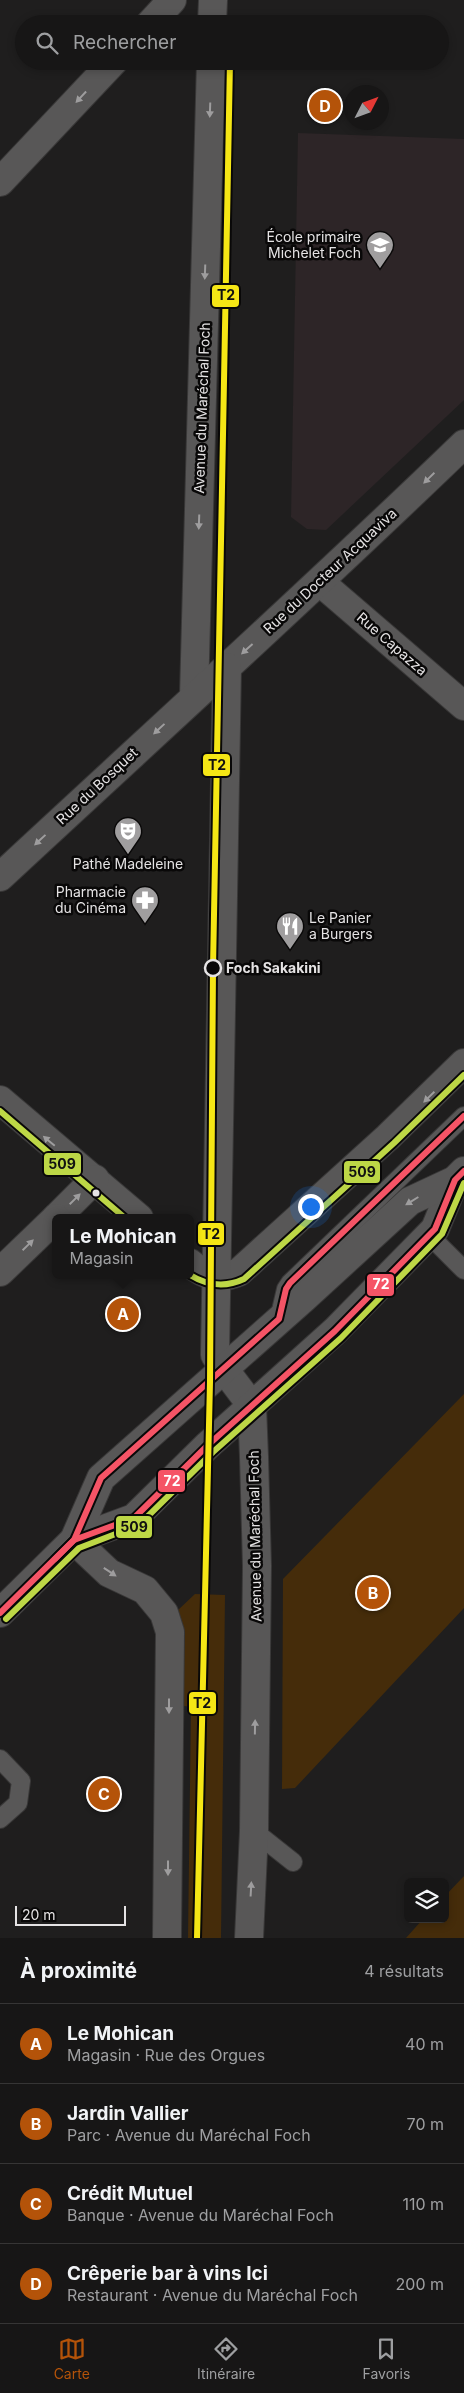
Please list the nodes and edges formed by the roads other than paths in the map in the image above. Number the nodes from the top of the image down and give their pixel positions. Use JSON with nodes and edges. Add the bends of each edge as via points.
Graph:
{"nodes":[{"id":1,"x":172,"y":0,"type":"edge"},
{"id":2,"x":213,"y":0,"type":"edge"},
{"id":3,"x":158,"y":15,"type":"edge"},
{"id":4,"x":212,"y":15,"type":"edge"},
{"id":5,"x":106,"y":70,"type":"edge"},
{"id":6,"x":211,"y":70,"type":"edge"},
{"id":7,"x":0,"y":182,"type":"edge"},
{"id":8,"x":464,"y":444,"type":"edge"},
{"id":9,"x":320,"y":582,"type":"junction"},
{"id":10,"x":226,"y":667,"type":"junction"},
{"id":11,"x":194,"y":696,"type":"junction"},
{"id":12,"x":464,"y":706,"type":"edge"},
{"id":13,"x":0,"y":877,"type":"edge"},
{"id":14,"x":464,"y":1063,"type":"edge"},
{"id":15,"x":0,"y":1100,"type":"edge"},
{"id":16,"x":464,"y":1116,"type":"edge"},
{"id":17,"x":460,"y":1176,"type":"edge"},
{"id":18,"x":95,"y":1179,"type":"junction"},
{"id":19,"x":60,"y":1214,"type":"edge"},
{"id":20,"x":134,"y":1214,"type":"edge"},
{"id":21,"x":52,"y":1222,"type":"edge"},
{"id":22,"x":429,"y":1236,"type":"junction"},
{"id":23,"x":201,"y":1269,"type":"edge"},
{"id":24,"x":464,"y":1270,"type":"edge"},
{"id":25,"x":0,"y":1272,"type":"edge"},
{"id":26,"x":280,"y":1319,"type":"junction"},
{"id":27,"x":224,"y":1369,"type":"junction"},
{"id":28,"x":252,"y":1406,"type":"junction"},
{"id":29,"x":74,"y":1540,"type":"junction"},
{"id":30,"x":0,"y":1613,"type":"edge"},
{"id":31,"x":0,"y":1759,"type":"edge"},
{"id":32,"x":0,"y":1819,"type":"edge"},
{"id":33,"x":254,"y":1831,"type":"junction"},
{"id":34,"x":293,"y":1862,"type":"dead end"},
{"id":35,"x":168,"y":1938,"type":"edge"},
{"id":36,"x":249,"y":1938,"type":"edge"}],
"edges":[{"from":1,"to":3,"type":"street"},
{"from":2,"to":4,"type":"street"},
{"from":5,"to":7,"type":"street","one_way":true},
{"from":6,"to":11,"type":"street","name":"Avenue du Maréchal Foch","one_way":true},
{"from":8,"to":9,"type":"street","name":"Rue du Docteur Acquaviva","one_way":true},
{"from":9,"to":10,"type":"street","name":"Rue du Docteur Acquaviva","one_way":true},
{"from":9,"to":12,"type":"street","name":"Rue Capazza"},
{"from":10,"to":11,"type":"street","name":"Rue du Docteur Acquaviva"},
{"from":10,"to":23,"type":"street"},
{"from":11,"to":13,"type":"street","name":"Rue du Bosquet","one_way":true},
{"from":14,"to":23,"type":"street","one_way":true,"via":[[239,1272],[225,1278]]},
{"from":18,"to":15,"type":"street","one_way":true},
{"from":16,"to":26,"type":"lane","via":[[290,1283]]},
{"from":17,"to":22,"type":"street","via":[[435,1230]]},
{"from":17,"to":26,"type":"street","one_way":true,"via":[[410,1201]]},
{"from":19,"to":18,"type":"street","one_way":true},
{"from":18,"to":20,"type":"street"},
{"from":25,"to":21,"type":"street","one_way":true},
{"from":22,"to":24,"type":"lane"},
{"from":22,"to":28,"type":"street","via":[[335,1331]]},
{"from":23,"to":27,"type":"street","via":[[214,1356]]},
{"from":26,"to":27,"type":"street"},
{"from":27,"to":28,"type":"street"},
{"from":27,"to":29,"type":"street","via":[[101,1478]]},
{"from":28,"to":29,"type":"street","via":[[134,1518]]},
{"from":33,"to":28,"type":"street","name":"Avenue du Maréchal Foch","one_way":true,"via":[[257,1566]]},
{"from":29,"to":30,"type":"street"},
{"from":29,"to":35,"type":"street","one_way":true,"via":[[109,1573],[144,1590],[164,1613],[170,1632]]},
{"from":31,"to":32,"type":"lane","via":[[21,1781],[18,1803]]},
{"from":33,"to":34,"type":"lane"},
{"from":36,"to":33,"type":"street","name":"Avenue du Maréchal Foch","one_way":true}]}
